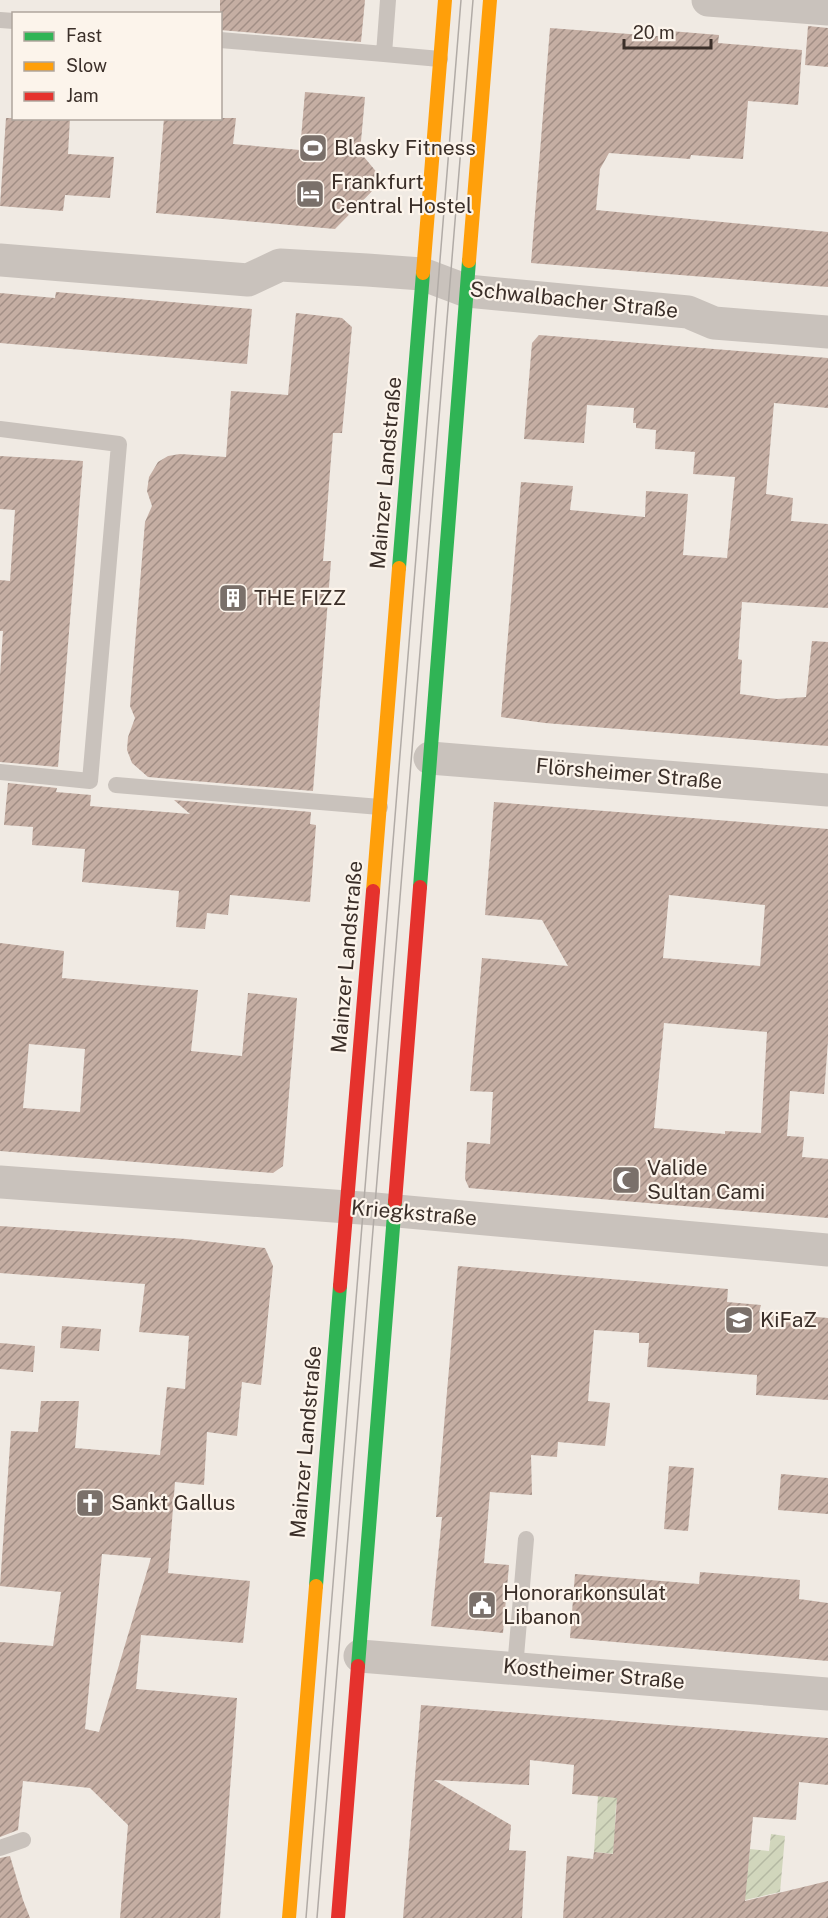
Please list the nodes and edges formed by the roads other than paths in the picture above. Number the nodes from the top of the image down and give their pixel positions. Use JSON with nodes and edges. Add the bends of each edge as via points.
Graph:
{"nodes":[{"id":1,"x":388,"y":0,"type":"edge"},
{"id":2,"x":445,"y":0,"type":"edge"},
{"id":3,"x":490,"y":0,"type":"edge"},
{"id":4,"x":708,"y":0,"type":"edge"},
{"id":5,"x":828,"y":9,"type":"edge"},
{"id":6,"x":222,"y":40,"type":"edge"},
{"id":7,"x":384,"y":54,"type":"junction"},
{"id":8,"x":440,"y":59,"type":"junction"},
{"id":9,"x":0,"y":260,"type":"edge"},
{"id":10,"x":422,"y":274,"type":"junction"},
{"id":11,"x":467,"y":291,"type":"junction"},
{"id":12,"x":828,"y":332,"type":"edge"},
{"id":13,"x":0,"y":429,"type":"edge"},
{"id":14,"x":430,"y":758,"type":"junction"},
{"id":15,"x":0,"y":772,"type":"edge"},
{"id":16,"x":116,"y":785,"type":"dead end"},
{"id":17,"x":828,"y":790,"type":"edge"},
{"id":18,"x":380,"y":807,"type":"junction"},
{"id":19,"x":0,"y":1182,"type":"edge"},
{"id":20,"x":346,"y":1207,"type":"junction"},
{"id":21,"x":393,"y":1211,"type":"junction"},
{"id":22,"x":828,"y":1251,"type":"edge"},
{"id":23,"x":526,"y":1539,"type":"dead end"},
{"id":24,"x":360,"y":1656,"type":"junction"},
{"id":25,"x":515,"y":1668,"type":"junction"},
{"id":26,"x":828,"y":1694,"type":"edge"},
{"id":27,"x":23,"y":1840,"type":"dead end"},
{"id":28,"x":0,"y":1848,"type":"edge"},
{"id":29,"x":288,"y":1918,"type":"edge"},
{"id":30,"x":338,"y":1918,"type":"edge"}],
"edges":[{"from":1,"to":7,"type":"lane"},
{"from":2,"to":8,"type":"main road","name":"Mainzer Landstraße"},
{"from":3,"to":11,"type":"main road"},
{"from":4,"to":5,"type":"street"},
{"from":6,"to":7,"type":"lane"},
{"from":7,"to":8,"type":"lane"},
{"from":8,"to":10,"type":"main road","name":"Mainzer Landstraße"},
{"from":9,"to":10,"type":"street","name":"Schwalbacher Straße","via":[[248,279],[280,265]]},
{"from":10,"to":11,"type":"street","name":"Schwalbacher Straße"},
{"from":10,"to":18,"type":"main road","name":"Mainzer Landstraße"},
{"from":11,"to":12,"type":"street","name":"Schwalbacher Straße","via":[[688,312],[714,323]]},
{"from":11,"to":14,"type":"main road"},
{"from":13,"to":15,"type":"lane","via":[[119,444],[90,781]]},
{"from":14,"to":17,"type":"street","name":"Flörsheimer Straße"},
{"from":14,"to":21,"type":"main road"},
{"from":16,"to":18,"type":"lane"},
{"from":18,"to":20,"type":"main road","name":"Mainzer Landstraße"},
{"from":19,"to":20,"type":"street","name":"Kriegkstraße"},
{"from":20,"to":21,"type":"street","name":"Kriegkstraße"},
{"from":20,"to":29,"type":"main road","name":"Mainzer Landstraße"},
{"from":21,"to":22,"type":"street","name":"Kriegkstraße"},
{"from":21,"to":24,"type":"main road"},
{"from":23,"to":25,"type":"lane"},
{"from":24,"to":25,"type":"street","name":"Kostheimer Straße"},
{"from":24,"to":30,"type":"main road"},
{"from":25,"to":26,"type":"street","name":"Kostheimer Straße"},
{"from":27,"to":28,"type":"lane"}]}
